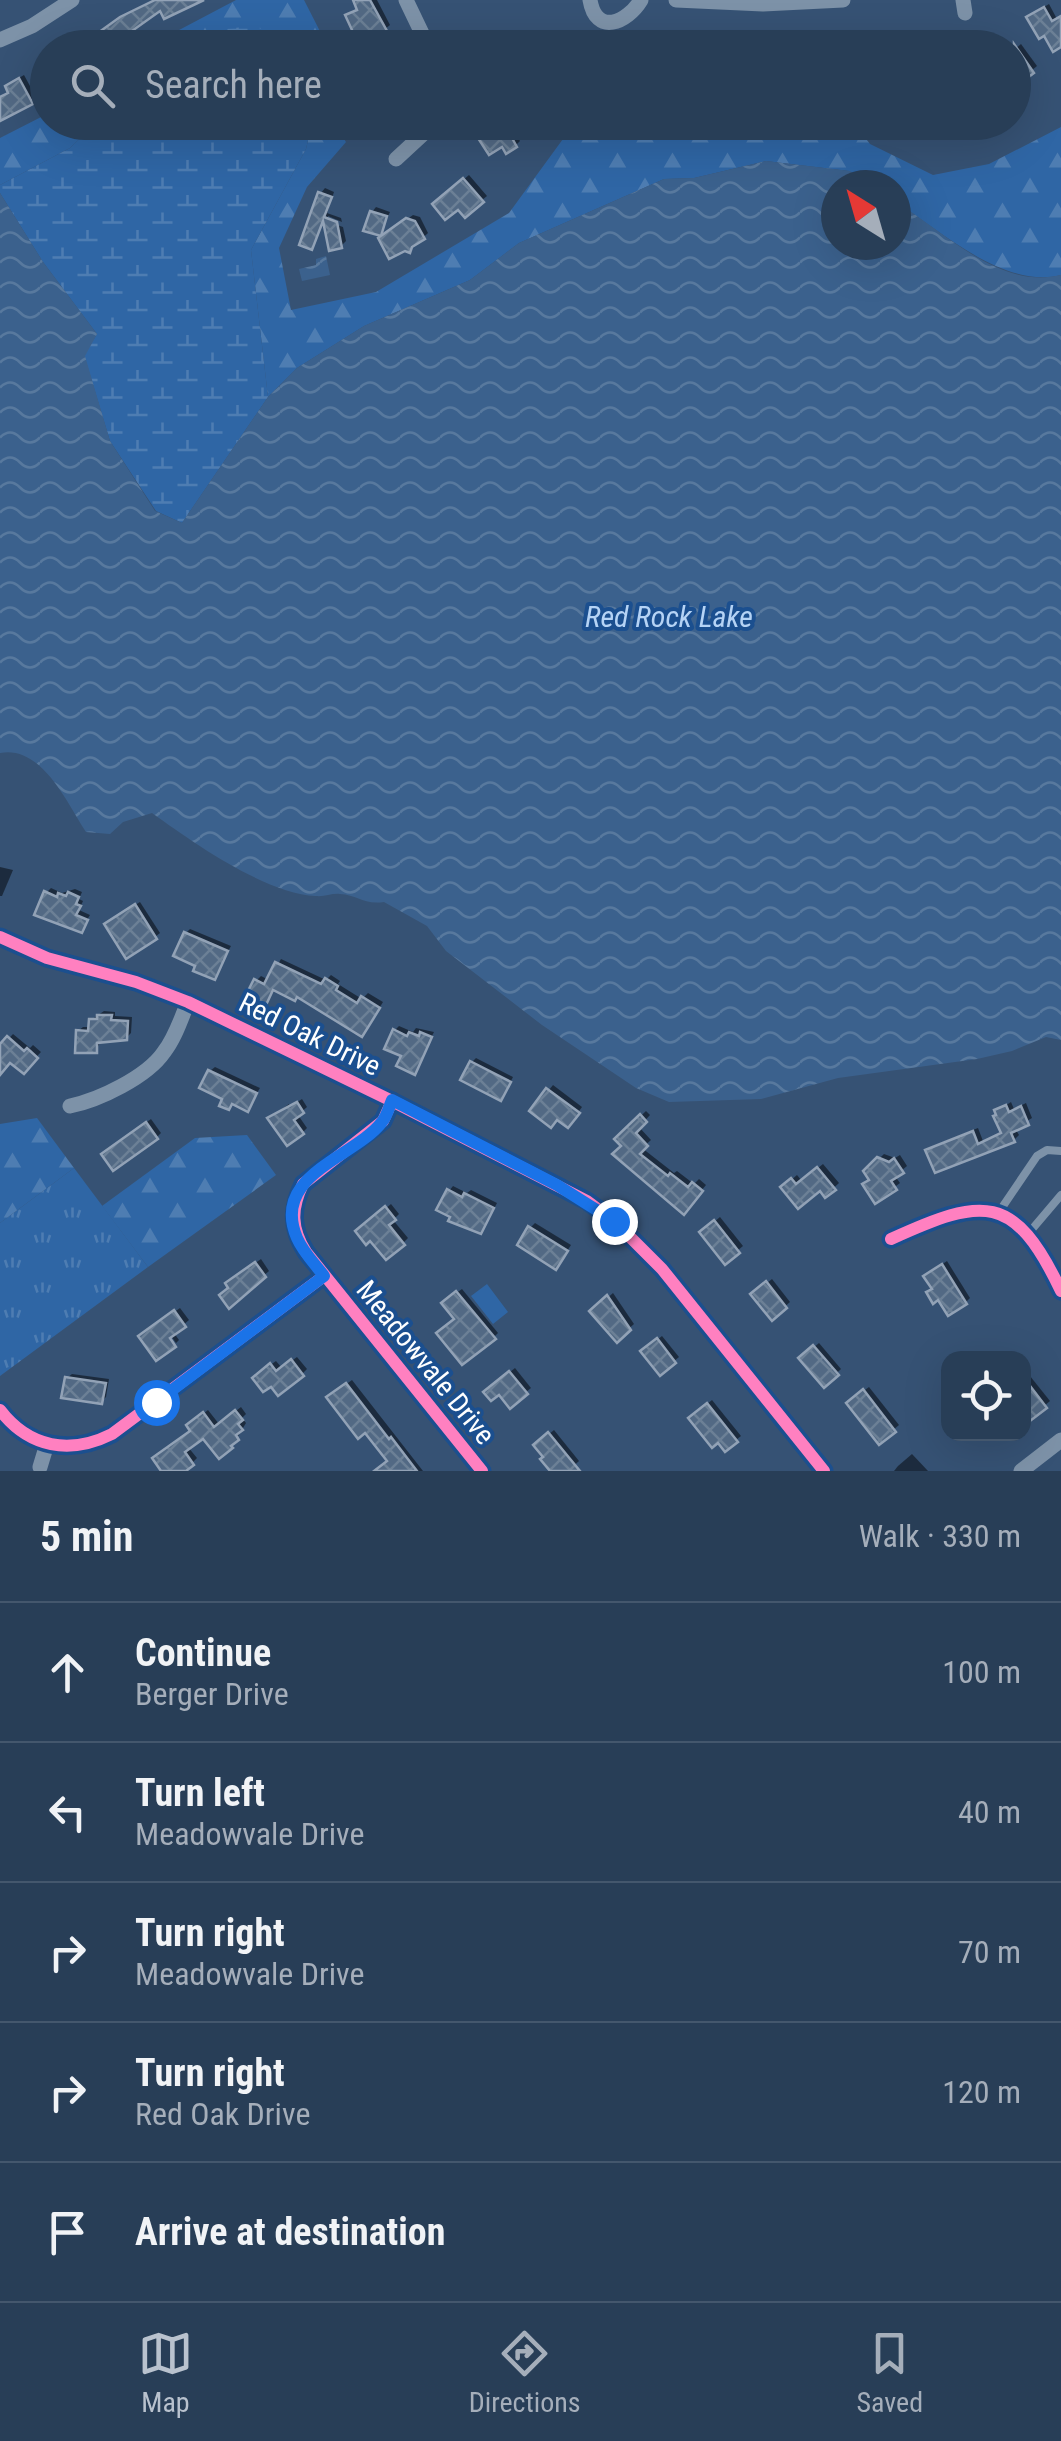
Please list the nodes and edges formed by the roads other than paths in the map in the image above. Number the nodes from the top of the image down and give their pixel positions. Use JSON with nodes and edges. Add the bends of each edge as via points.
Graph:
{"nodes":[{"id":1,"x":72,"y":0,"type":"edge"},
{"id":2,"x":406,"y":0,"type":"edge"},
{"id":3,"x":590,"y":0,"type":"edge"},
{"id":4,"x":641,"y":0,"type":"edge"},
{"id":5,"x":676,"y":0,"type":"edge"},
{"id":6,"x":843,"y":0,"type":"edge"},
{"id":7,"x":420,"y":30,"type":"edge"},
{"id":8,"x":0,"y":40,"type":"edge"},
{"id":9,"x":417,"y":140,"type":"edge"},
{"id":10,"x":396,"y":159,"type":"dead end"},
{"id":11,"x":0,"y":937,"type":"edge"},
{"id":12,"x":188,"y":1002,"type":"junction"},
{"id":13,"x":392,"y":1100,"type":"junction"},
{"id":14,"x":70,"y":1106,"type":"dead end"},
{"id":15,"x":1061,"y":1151,"type":"edge"},
{"id":16,"x":1061,"y":1195,"type":"edge"},
{"id":17,"x":999,"y":1212,"type":"junction"},
{"id":18,"x":1028,"y":1234,"type":"junction"},
{"id":19,"x":890,"y":1239,"type":"dead end"},
{"id":20,"x":324,"y":1276,"type":"junction"},
{"id":21,"x":1061,"y":1291,"type":"edge"},
{"id":22,"x":0,"y":1410,"type":"edge"},
{"id":23,"x":1061,"y":1440,"type":"edge"},
{"id":24,"x":47,"y":1444,"type":"junction"},
{"id":25,"x":40,"y":1467,"type":"dead end"},
{"id":26,"x":482,"y":1471,"type":"edge"},
{"id":27,"x":824,"y":1471,"type":"edge"},
{"id":28,"x":1021,"y":1471,"type":"edge"}],
"edges":[{"from":1,"to":8,"type":"street"},
{"from":2,"to":7,"type":"street"},
{"from":3,"to":4,"type":"street","via":[[602,20],[617,23]]},
{"from":5,"to":6,"type":"street"},
{"from":9,"to":10,"type":"street"},
{"from":11,"to":12,"type":"street","name":"Red Oak Drive"},
{"from":12,"to":13,"type":"street","name":"Red Oak Drive"},
{"from":12,"to":14,"type":"street","via":[[153,1065],[98,1100]]},
{"from":13,"to":20,"type":"street","name":"Meadowvale Drive","via":[[383,1121],[314,1172],[296,1197],[293,1226]]},
{"from":13,"to":27,"type":"street","name":"Red Oak Drive","via":[[614,1221],[662,1269]]},
{"from":15,"to":17,"type":"lane","via":[[1037,1156]]},
{"from":16,"to":18,"type":"lane"},
{"from":17,"to":18,"type":"street"},
{"from":17,"to":19,"type":"street","via":[[974,1209]]},
{"from":18,"to":21,"type":"street"},
{"from":20,"to":24,"type":"street","via":[[112,1434],[76,1447]]},
{"from":20,"to":26,"type":"street","name":"Meadowvale Drive"},
{"from":22,"to":24,"type":"street","via":[[20,1431]]},
{"from":23,"to":28,"type":"street"},
{"from":24,"to":25,"type":"street"}]}
